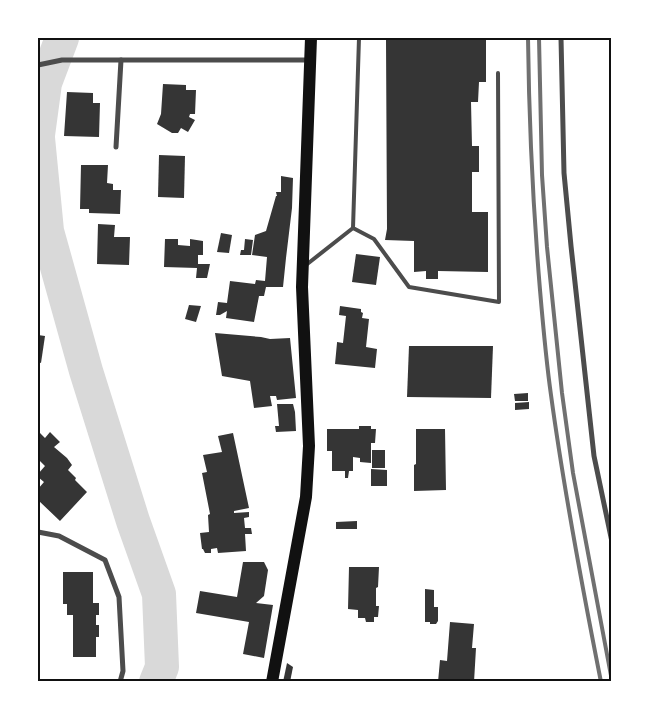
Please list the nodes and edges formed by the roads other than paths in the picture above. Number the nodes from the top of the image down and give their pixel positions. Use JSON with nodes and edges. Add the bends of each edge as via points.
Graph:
{"nodes":[{"id":1,"x":311,"y":38,"type":"edge"},
{"id":2,"x":359,"y":38,"type":"edge"},
{"id":3,"x":561,"y":38,"type":"edge"},
{"id":4,"x":121,"y":60,"type":"junction"},
{"id":5,"x":310,"y":60,"type":"junction"},
{"id":6,"x":38,"y":65,"type":"edge"},
{"id":7,"x":498,"y":73,"type":"dead end"},
{"id":8,"x":116,"y":147,"type":"dead end"},
{"id":9,"x":353,"y":228,"type":"junction"},
{"id":10,"x":303,"y":268,"type":"junction"},
{"id":11,"x":38,"y":532,"type":"edge"},
{"id":12,"x":612,"y":542,"type":"edge"},
{"id":13,"x":120,"y":682,"type":"edge"},
{"id":14,"x":272,"y":682,"type":"edge"}],
"edges":[{"from":1,"to":5,"type":"main road"},
{"from":2,"to":9,"type":"lane"},
{"from":3,"to":12,"type":"street","via":[[564,173],[571,246],[594,456]]},
{"from":4,"to":5,"type":"street"},
{"from":4,"to":6,"type":"street","via":[[62,60]]},
{"from":4,"to":8,"type":"street"},
{"from":5,"to":10,"type":"main road"},
{"from":7,"to":9,"type":"lane","via":[[499,302],[409,287],[374,239]]},
{"from":9,"to":10,"type":"lane"},
{"from":10,"to":14,"type":"main road","via":[[309,446],[306,497]]},
{"from":11,"to":13,"type":"street","via":[[59,536],[105,560],[119,597],[123,671]]}]}
